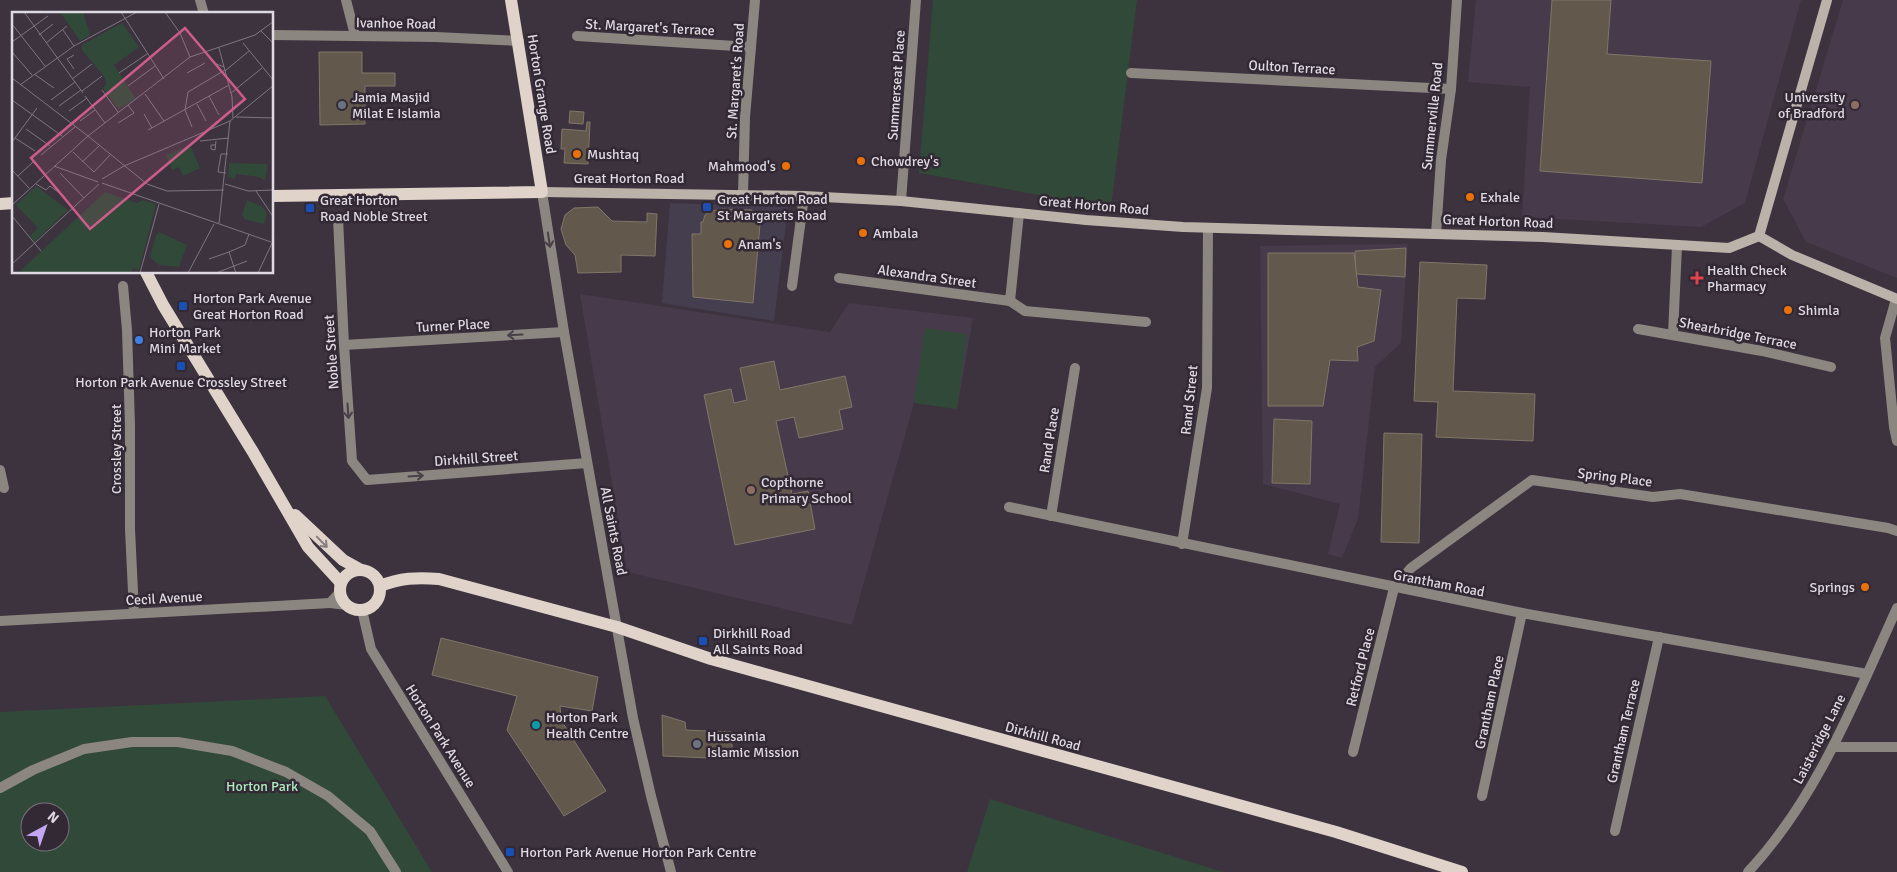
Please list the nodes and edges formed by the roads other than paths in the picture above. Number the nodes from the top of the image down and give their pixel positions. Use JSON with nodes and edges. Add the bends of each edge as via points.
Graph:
{"nodes":[{"id":1,"x":346,"y":0,"type":"edge"},
{"id":2,"x":512,"y":0,"type":"edge"},
{"id":3,"x":756,"y":0,"type":"edge"},
{"id":4,"x":916,"y":0,"type":"edge"},
{"id":5,"x":1457,"y":0,"type":"edge"},
{"id":6,"x":1827,"y":0,"type":"edge"},
{"id":7,"x":274,"y":35,"type":"edge"},
{"id":8,"x":355,"y":35,"type":"junction"},
{"id":9,"x":576,"y":36,"type":"dead end"},
{"id":10,"x":519,"y":41,"type":"junction"},
{"id":11,"x":751,"y":47,"type":"junction"},
{"id":12,"x":1131,"y":73,"type":"dead end"},
{"id":13,"x":1451,"y":89,"type":"junction"},
{"id":14,"x":542,"y":192,"type":"junction"},
{"id":15,"x":743,"y":194,"type":"junction"},
{"id":16,"x":274,"y":196,"type":"edge"},
{"id":17,"x":804,"y":196,"type":"junction"},
{"id":18,"x":901,"y":201,"type":"junction"},
{"id":19,"x":1019,"y":213,"type":"junction"},
{"id":20,"x":338,"y":218,"type":"dead end"},
{"id":21,"x":1208,"y":228,"type":"junction"},
{"id":22,"x":1436,"y":234,"type":"junction"},
{"id":23,"x":1759,"y":236,"type":"junction"},
{"id":24,"x":1677,"y":246,"type":"junction"},
{"id":25,"x":147,"y":274,"type":"edge"},
{"id":26,"x":839,"y":278,"type":"dead end"},
{"id":27,"x":123,"y":286,"type":"dead end"},
{"id":28,"x":792,"y":286,"type":"dead end"},
{"id":29,"x":1896,"y":299,"type":"edge"},
{"id":30,"x":1010,"y":301,"type":"junction"},
{"id":31,"x":1146,"y":322,"type":"dead end"},
{"id":32,"x":1638,"y":329,"type":"dead end"},
{"id":33,"x":564,"y":332,"type":"junction"},
{"id":34,"x":1673,"y":334,"type":"junction"},
{"id":35,"x":344,"y":345,"type":"junction"},
{"id":36,"x":1831,"y":367,"type":"dead end"},
{"id":37,"x":1075,"y":368,"type":"dead end"},
{"id":38,"x":1897,"y":441,"type":"edge"},
{"id":39,"x":587,"y":463,"type":"junction"},
{"id":40,"x":0,"y":470,"type":"edge"},
{"id":41,"x":367,"y":480,"type":"joint"},
{"id":42,"x":4,"y":488,"type":"dead end"},
{"id":43,"x":1009,"y":507,"type":"dead end"},
{"id":44,"x":288,"y":508,"type":"junction"},
{"id":45,"x":1051,"y":516,"type":"junction"},
{"id":46,"x":1897,"y":531,"type":"edge"},
{"id":47,"x":1182,"y":544,"type":"junction"},
{"id":48,"x":362,"y":570,"type":"junction"},
{"id":49,"x":380,"y":586,"type":"junction"},
{"id":50,"x":340,"y":588,"type":"junction"},
{"id":51,"x":1394,"y":588,"type":"junction"},
{"id":52,"x":330,"y":603,"type":"junction"},
{"id":53,"x":347,"y":605,"type":"junction"},
{"id":54,"x":1897,"y":608,"type":"edge"},
{"id":55,"x":362,"y":610,"type":"junction"},
{"id":56,"x":134,"y":613,"type":"junction"},
{"id":57,"x":1522,"y":613,"type":"junction"},
{"id":58,"x":0,"y":621,"type":"edge"},
{"id":59,"x":617,"y":627,"type":"junction"},
{"id":60,"x":1659,"y":637,"type":"junction"},
{"id":61,"x":1867,"y":674,"type":"junction"},
{"id":62,"x":1833,"y":747,"type":"junction"},
{"id":63,"x":1897,"y":747,"type":"edge"},
{"id":64,"x":1353,"y":752,"type":"dead end"},
{"id":65,"x":0,"y":788,"type":"edge"},
{"id":66,"x":1482,"y":796,"type":"dead end"},
{"id":67,"x":1615,"y":831,"type":"dead end"},
{"id":68,"x":396,"y":872,"type":"edge"},
{"id":69,"x":508,"y":872,"type":"edge"},
{"id":70,"x":671,"y":872,"type":"edge"},
{"id":71,"x":1462,"y":872,"type":"edge"},
{"id":72,"x":1748,"y":872,"type":"edge"}],
"edges":[{"from":1,"to":8,"type":"street"},
{"from":2,"to":10,"type":"main road","name":"Horton Grange Road"},
{"from":3,"to":11,"type":"street","name":"St. Margaret's Road"},
{"from":4,"to":18,"type":"street","name":"Summerseat Place"},
{"from":5,"to":13,"type":"street","name":"Summerville Road"},
{"from":6,"to":23,"type":"street"},
{"from":7,"to":8,"type":"street","name":"Ivanhoe Road"},
{"from":8,"to":10,"type":"street","name":"Ivanhoe Road"},
{"from":9,"to":11,"type":"street","name":"St. Margaret's Terrace"},
{"from":10,"to":14,"type":"main road","name":"Horton Grange Road"},
{"from":11,"to":15,"type":"street","name":"St. Margaret's Road","via":[[744,117]]},
{"from":12,"to":13,"type":"street","name":"Oulton Terrace"},
{"from":13,"to":22,"type":"street","name":"Summerville Road","via":[[1440,160]]},
{"from":14,"to":15,"type":"street","name":"Great Horton Road"},
{"from":14,"to":16,"type":"main road","name":"Great Horton Road"},
{"from":14,"to":33,"type":"street","name":"All Saints Road","one_way":true},
{"from":15,"to":17,"type":"street","name":"Great Horton Road"},
{"from":17,"to":18,"type":"street","name":"Great Horton Road"},
{"from":17,"to":28,"type":"street"},
{"from":18,"to":19,"type":"street","name":"Great Horton Road"},
{"from":19,"to":21,"type":"street","name":"Great Horton Road"},
{"from":19,"to":30,"type":"street"},
{"from":20,"to":35,"type":"street","name":"Noble Street"},
{"from":21,"to":22,"type":"street","name":"Great Horton Road"},
{"from":21,"to":47,"type":"street","name":"Rand Street","via":[[1208,388]]},
{"from":22,"to":24,"type":"street","name":"Great Horton Road"},
{"from":23,"to":24,"type":"street","name":"Great Horton Road","via":[[1729,248]]},
{"from":23,"to":29,"type":"street","via":[[1792,255]]},
{"from":24,"to":34,"type":"street"},
{"from":25,"to":44,"type":"main road"},
{"from":26,"to":30,"type":"street","name":"Alexandra Street"},
{"from":27,"to":56,"type":"street","name":"Crossley Street","via":[[127,330]]},
{"from":29,"to":38,"type":"street","via":[[1885,338]]},
{"from":30,"to":31,"type":"street","name":"Alexandra Street","via":[[1025,311]]},
{"from":32,"to":34,"type":"street","name":"Shearbridge Terrace"},
{"from":33,"to":35,"type":"street","name":"Turner Place","one_way":true},
{"from":33,"to":39,"type":"street","name":"All Saints Road"},
{"from":34,"to":36,"type":"street","name":"Shearbridge Terrace"},
{"from":35,"to":41,"type":"street","name":"Noble Street","one_way":true,"via":[[352,461]]},
{"from":37,"to":45,"type":"street","name":"Rand Place"},
{"from":41,"to":39,"type":"street","name":"Dirkhill Street","one_way":true},
{"from":39,"to":59,"type":"street","name":"All Saints Road"},
{"from":40,"to":42,"type":"street"},
{"from":43,"to":45,"type":"street","name":"Grantham Road"},
{"from":44,"to":48,"type":"main road","one_way":true,"via":[[332,552]]},
{"from":44,"to":50,"type":"main road","via":[[308,547]]},
{"from":45,"to":47,"type":"street","name":"Grantham Road"},
{"from":46,"to":51,"type":"street","name":"Spring Place","via":[[1680,494],[1653,497],[1532,480],[1411,568]]},
{"from":47,"to":51,"type":"street","name":"Grantham Road"},
{"from":48,"to":49,"type":"main road","via":[[374,575]]},
{"from":48,"to":50,"type":"main road","via":[[349,573]]},
{"from":49,"to":55,"type":"main road","via":[[378,600]]},
{"from":49,"to":59,"type":"main road","name":"Dirkhill Road","via":[[398,579],[439,579]]},
{"from":50,"to":52,"type":"street"},
{"from":50,"to":53,"type":"main road"},
{"from":51,"to":57,"type":"street","name":"Grantham Road"},
{"from":51,"to":64,"type":"street","name":"Retford Place"},
{"from":52,"to":53,"type":"street","name":"Cecil Avenue"},
{"from":52,"to":56,"type":"street","name":"Cecil Avenue"},
{"from":53,"to":55,"type":"main road"},
{"from":54,"to":61,"type":"street","name":"Laisteridge Lane"},
{"from":55,"to":69,"type":"street","name":"Horton Park Avenue","via":[[371,649]]},
{"from":56,"to":58,"type":"street","name":"Cecil Avenue"},
{"from":57,"to":60,"type":"street","name":"Grantham Road"},
{"from":57,"to":66,"type":"street","name":"Grantham Place"},
{"from":59,"to":70,"type":"street","name":"All Saints Road","via":[[633,718]]},
{"from":59,"to":71,"type":"main road","name":"Dirkhill Road","via":[[711,659],[1336,832]]},
{"from":60,"to":61,"type":"street","name":"Grantham Road"},
{"from":60,"to":67,"type":"street","name":"Grantham Terrace"},
{"from":61,"to":62,"type":"street","name":"Laisteridge Lane"},
{"from":62,"to":63,"type":"street"},
{"from":62,"to":72,"type":"street","name":"Laisteridge Lane","via":[[1794,815]]},
{"from":65,"to":68,"type":"street","via":[[84,749],[132,742],[178,742],[232,751],[286,772],[328,796],[370,831]]}]}
